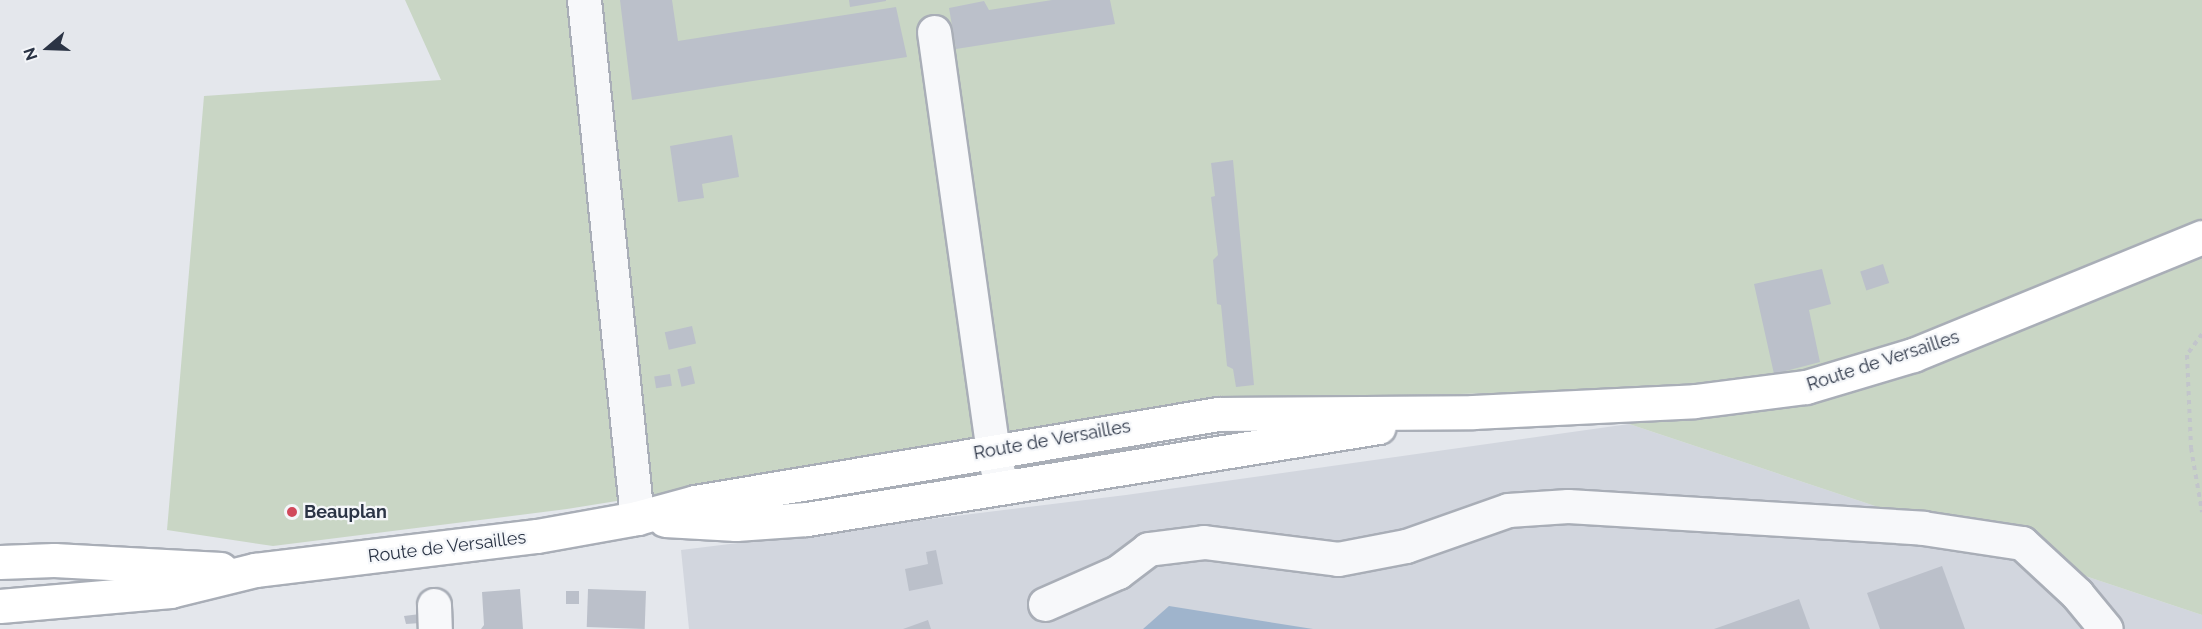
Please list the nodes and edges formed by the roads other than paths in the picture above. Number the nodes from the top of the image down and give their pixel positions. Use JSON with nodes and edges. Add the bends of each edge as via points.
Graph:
{"nodes":[{"id":1,"x":584,"y":0,"type":"edge"},
{"id":2,"x":934,"y":32,"type":"dead end"},
{"id":3,"x":2202,"y":237,"type":"edge"},
{"id":4,"x":1473,"y":412,"type":"junction"},
{"id":5,"x":993,"y":451,"type":"junction"},
{"id":6,"x":1001,"y":487,"type":"junction"},
{"id":7,"x":637,"y":518,"type":"junction"},
{"id":8,"x":0,"y":562,"type":"edge"},
{"id":9,"x":255,"y":570,"type":"junction"},
{"id":10,"x":1045,"y":604,"type":"dead end"},
{"id":11,"x":0,"y":606,"type":"edge"},
{"id":12,"x":2106,"y":629,"type":"edge"}],
"edges":[{"from":1,"to":7,"type":"street"},
{"from":2,"to":5,"type":"street"},
{"from":3,"to":4,"type":"main road","name":"Route de Versailles","via":[[1913,355],[1806,387],[1695,401]]},
{"from":4,"to":5,"type":"main road","name":"Route de Versailles","via":[[1218,414]]},
{"from":4,"to":6,"type":"main road","name":"Route de Versailles"},
{"from":5,"to":6,"type":"street"},
{"from":5,"to":7,"type":"main road","name":"Route de Versailles","via":[[696,502]]},
{"from":6,"to":7,"type":"main road","name":"Route de Versailles","via":[[807,519],[736,524]]},
{"from":7,"to":9,"type":"main road","name":"Route de Versailles","via":[[537,536]]},
{"from":8,"to":9,"type":"main road","name":"Route de Versailles","via":[[54,560]]},
{"from":9,"to":11,"type":"main road","name":"Route de Versailles","via":[[170,591]]},
{"from":10,"to":12,"type":"street","via":[[1118,572],[1148,549],[1204,542],[1338,559],[1406,546],[1508,510],[1568,506],[1923,528],[2022,543],[2077,594]]}]}
